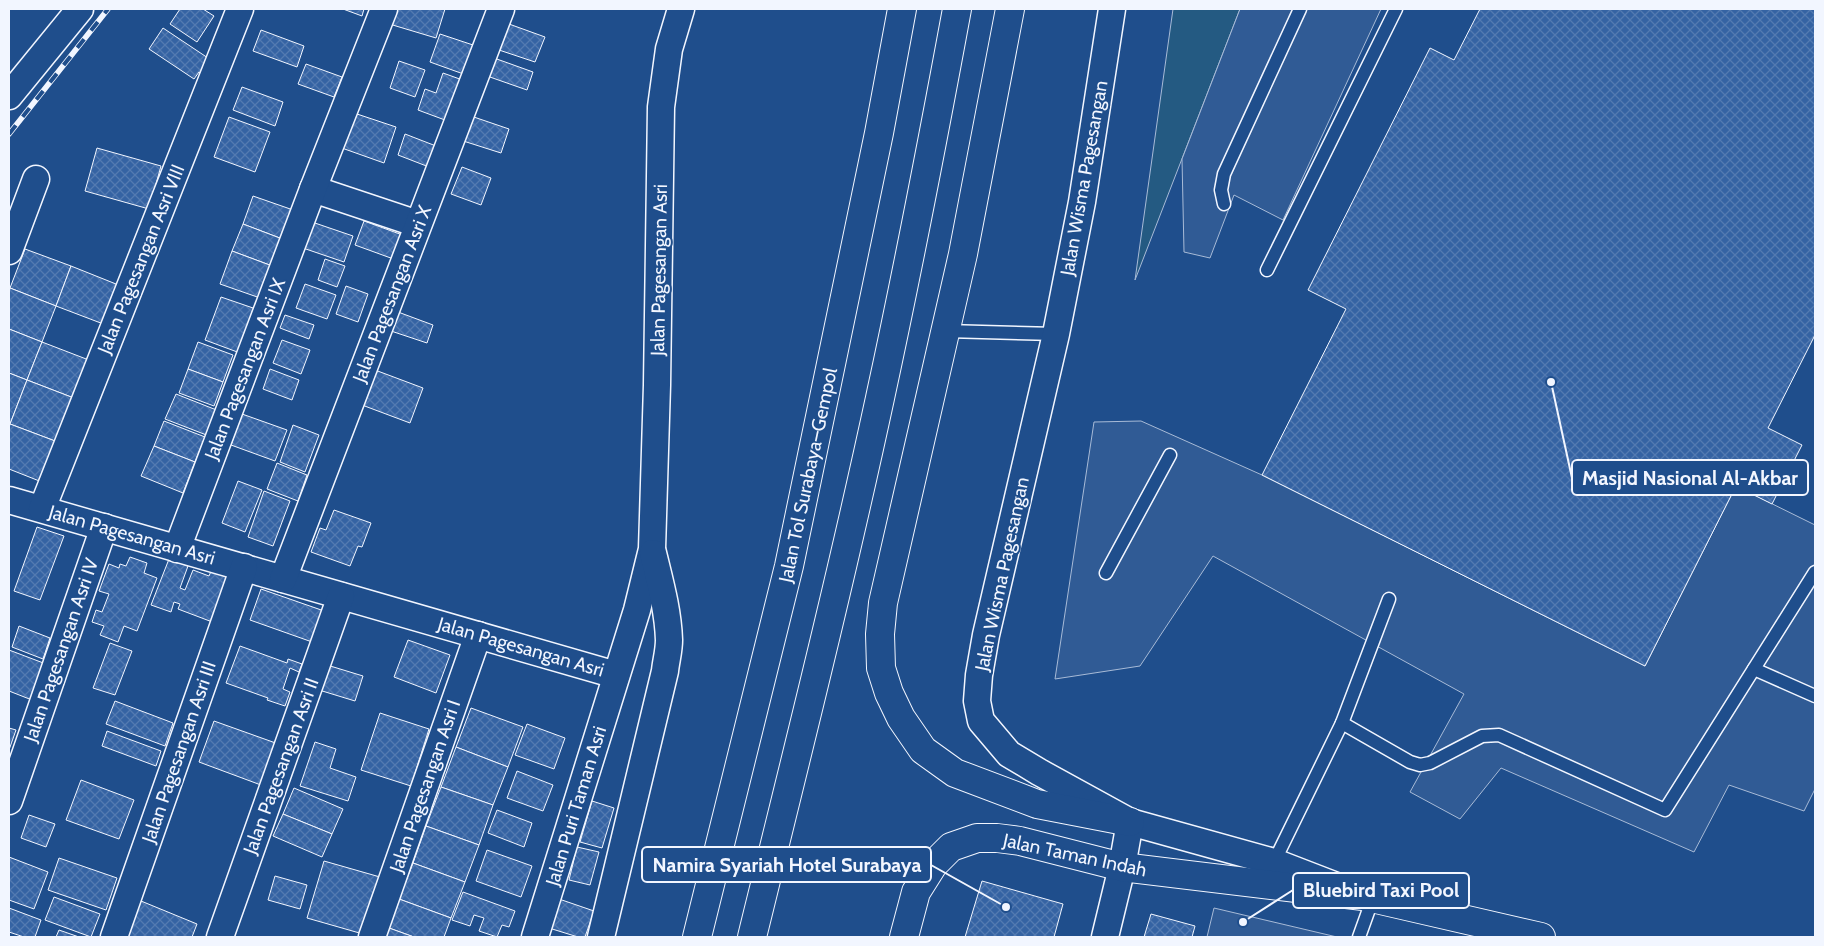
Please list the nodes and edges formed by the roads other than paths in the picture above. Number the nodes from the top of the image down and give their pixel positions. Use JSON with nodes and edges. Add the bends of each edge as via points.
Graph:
{"nodes":[{"id":1,"x":80,"y":9,"type":"edge"},
{"id":2,"x":240,"y":9,"type":"edge"},
{"id":3,"x":384,"y":9,"type":"edge"},
{"id":4,"x":502,"y":9,"type":"edge"},
{"id":5,"x":681,"y":9,"type":"edge"},
{"id":6,"x":902,"y":9,"type":"edge"},
{"id":7,"x":957,"y":9,"type":"edge"},
{"id":8,"x":1010,"y":9,"type":"edge"},
{"id":9,"x":1112,"y":9,"type":"edge"},
{"id":10,"x":1300,"y":9,"type":"edge"},
{"id":11,"x":1396,"y":9,"type":"edge"},
{"id":12,"x":9,"y":96,"type":"edge"},
{"id":13,"x":36,"y":179,"type":"dead end"},
{"id":14,"x":313,"y":188,"type":"junction"},
{"id":15,"x":1224,"y":204,"type":"dead end"},
{"id":16,"x":418,"y":224,"type":"junction"},
{"id":17,"x":9,"y":251,"type":"edge"},
{"id":18,"x":1267,"y":270,"type":"dead end"},
{"id":19,"x":946,"y":331,"type":"junction"},
{"id":20,"x":1056,"y":334,"type":"junction"},
{"id":21,"x":1170,"y":454,"type":"dead end"},
{"id":22,"x":9,"y":500,"type":"edge"},
{"id":23,"x":42,"y":509,"type":"junction"},
{"id":24,"x":104,"y":527,"type":"junction"},
{"id":25,"x":177,"y":548,"type":"junction"},
{"id":26,"x":652,"y":550,"type":"junction"},
{"id":27,"x":244,"y":567,"type":"junction"},
{"id":28,"x":1815,"y":572,"type":"edge"},
{"id":29,"x":1106,"y":573,"type":"dead end"},
{"id":30,"x":283,"y":579,"type":"junction"},
{"id":31,"x":341,"y":596,"type":"junction"},
{"id":32,"x":1389,"y":599,"type":"dead end"},
{"id":33,"x":478,"y":635,"type":"junction"},
{"id":34,"x":1754,"y":669,"type":"junction"},
{"id":35,"x":616,"y":675,"type":"junction"},
{"id":36,"x":1815,"y":696,"type":"edge"},
{"id":37,"x":1342,"y":723,"type":"junction"},
{"id":38,"x":9,"y":801,"type":"edge"},
{"id":39,"x":1130,"y":822,"type":"junction"},
{"id":40,"x":1274,"y":862,"type":"junction"},
{"id":41,"x":1122,"y":867,"type":"junction"},
{"id":42,"x":1368,"y":897,"type":"junction"},
{"id":43,"x":1483,"y":931,"type":"edge"},
{"id":44,"x":114,"y":937,"type":"edge"},
{"id":45,"x":220,"y":937,"type":"edge"},
{"id":46,"x":372,"y":937,"type":"edge"},
{"id":47,"x":535,"y":937,"type":"edge"},
{"id":48,"x":601,"y":937,"type":"edge"},
{"id":49,"x":697,"y":937,"type":"edge"},
{"id":50,"x":752,"y":937,"type":"edge"},
{"id":51,"x":904,"y":937,"type":"edge"},
{"id":52,"x":1105,"y":937,"type":"edge"},
{"id":53,"x":1359,"y":937,"type":"edge"},
{"id":54,"x":1541,"y":937,"type":"edge"}],
"edges":[{"from":1,"to":12,"type":"street"},
{"from":2,"to":23,"type":"street","name":"Jalan Pagesangan Asri VIII"},
{"from":3,"to":14,"type":"street","name":"Jalan Pagesangan Asri IX"},
{"from":4,"to":16,"type":"street","name":"Jalan Pagesangan Asri X"},
{"from":5,"to":26,"type":"street","name":"Jalan Pagesangan Asri","via":[[669,49],[661,107]]},
{"from":6,"to":49,"type":"main road","name":"Jalan Tol Surabaya–Gempol","via":[[790,566]]},
{"from":7,"to":50,"type":"main road","via":[[880,399]]},
{"from":8,"to":19,"type":"main road"},
{"from":9,"to":20,"type":"street","name":"Jalan Wisma Pagesangan","via":[[1082,202]]},
{"from":10,"to":15,"type":"lane","via":[[1224,174],[1221,190]]},
{"from":11,"to":18,"type":"lane"},
{"from":13,"to":17,"type":"street"},
{"from":14,"to":16,"type":"street"},
{"from":14,"to":25,"type":"street","name":"Jalan Pagesangan Asri IX"},
{"from":16,"to":30,"type":"street","name":"Jalan Pagesangan Asri X"},
{"from":19,"to":20,"type":"lane"},
{"from":19,"to":39,"type":"main road","via":[[883,603],[881,668],[889,693],[901,718],[923,750],[955,773],[1037,804]]},
{"from":20,"to":39,"type":"street","name":"Jalan Wisma Pagesangan","via":[[986,635],[977,701],[981,721],[1009,754]]},
{"from":21,"to":29,"type":"lane"},
{"from":22,"to":23,"type":"street","name":"Jalan Pagesangan Asri"},
{"from":23,"to":24,"type":"street","name":"Jalan Pagesangan Asri"},
{"from":24,"to":25,"type":"street","name":"Jalan Pagesangan Asri"},
{"from":24,"to":38,"type":"street","name":"Jalan Pagesangan Asri IV"},
{"from":25,"to":27,"type":"street","name":"Jalan Pagesangan Asri"},
{"from":26,"to":35,"type":"street","name":"Jalan Pagesangan Asri"},
{"from":26,"to":48,"type":"street","via":[[663,590],[669,642],[665,671]]},
{"from":27,"to":30,"type":"street","name":"Jalan Pagesangan Asri"},
{"from":27,"to":44,"type":"street","name":"Jalan Pagesangan Asri III"},
{"from":28,"to":34,"type":"lane"},
{"from":30,"to":31,"type":"street","name":"Jalan Pagesangan Asri"},
{"from":31,"to":33,"type":"street","name":"Jalan Pagesangan Asri"},
{"from":31,"to":45,"type":"street","name":"Jalan Pagesangan Asri II"},
{"from":32,"to":37,"type":"lane"},
{"from":33,"to":35,"type":"street","name":"Jalan Pagesangan Asri"},
{"from":33,"to":46,"type":"street","name":"Jalan Pagesangan Asri I"},
{"from":34,"to":36,"type":"lane"},
{"from":34,"to":37,"type":"lane","via":[[1665,810],[1499,735],[1482,736],[1420,765]]},
{"from":35,"to":47,"type":"street","name":"Jalan Puri Taman Asri"},
{"from":37,"to":40,"type":"lane"},
{"from":39,"to":40,"type":"street","name":"Jalan Wisma Pagesangan"},
{"from":39,"to":41,"type":"street"},
{"from":40,"to":42,"type":"street","name":"Jalan Wisma Pagesangan"},
{"from":41,"to":42,"type":"main road","name":"Jalan Taman Indah"},
{"from":41,"to":51,"type":"main road","name":"Jalan Taman Indah","via":[[1020,841],[977,838],[951,847],[933,865],[916,892]]},
{"from":41,"to":52,"type":"street"},
{"from":42,"to":43,"type":"main road","name":"Jalan Taman Indah"},
{"from":42,"to":53,"type":"lane"},
{"from":43,"to":54,"type":"main road","name":"Jalan Taman Indah"}]}
